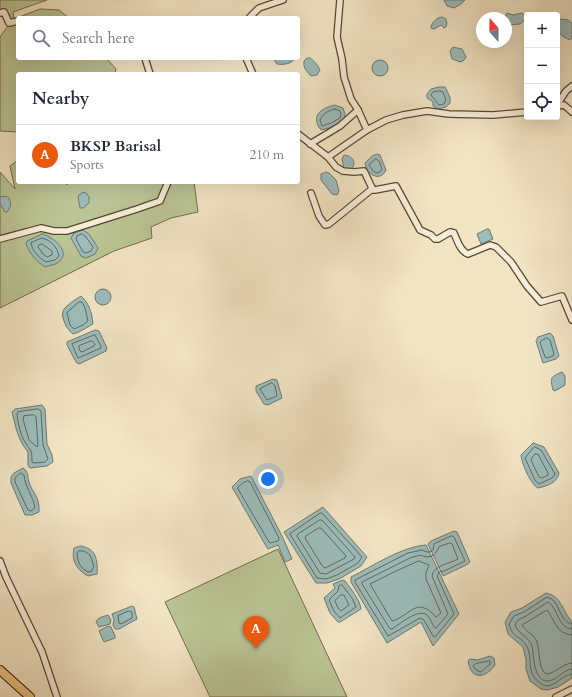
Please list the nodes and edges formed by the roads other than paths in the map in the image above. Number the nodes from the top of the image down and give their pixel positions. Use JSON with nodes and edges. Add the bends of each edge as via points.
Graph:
{"nodes":[{"id":1,"x":283,"y":0,"type":"edge"},
{"id":2,"x":340,"y":0,"type":"edge"},
{"id":3,"x":0,"y":13,"type":"edge"},
{"id":4,"x":251,"y":16,"type":"edge"},
{"id":5,"x":16,"y":21,"type":"edge"},
{"id":6,"x":146,"y":60,"type":"edge"},
{"id":7,"x":247,"y":60,"type":"edge"},
{"id":8,"x":149,"y":72,"type":"edge"},
{"id":9,"x":252,"y":72,"type":"edge"},
{"id":10,"x":572,"y":86,"type":"edge"},
{"id":11,"x":560,"y":101,"type":"edge"},
{"id":12,"x":560,"y":106,"type":"edge"},
{"id":13,"x":358,"y":110,"type":"junction"},
{"id":14,"x":524,"y":112,"type":"edge"},
{"id":15,"x":572,"y":112,"type":"edge"},
{"id":16,"x":367,"y":130,"type":"junction"},
{"id":17,"x":300,"y":136,"type":"edge"},
{"id":18,"x":310,"y":144,"type":"junction"},
{"id":19,"x":328,"y":157,"type":"junction"},
{"id":20,"x":167,"y":184,"type":"edge"},
{"id":21,"x":372,"y":189,"type":"junction"},
{"id":22,"x":311,"y":193,"type":"dead end"},
{"id":23,"x":0,"y":239,"type":"edge"},
{"id":24,"x":572,"y":320,"type":"edge"},
{"id":25,"x":0,"y":561,"type":"edge"},
{"id":26,"x":0,"y":670,"type":"edge"},
{"id":27,"x":572,"y":689,"type":"edge"},
{"id":28,"x":30,"y":697,"type":"edge"},
{"id":29,"x":57,"y":697,"type":"edge"},
{"id":30,"x":556,"y":697,"type":"edge"}],
"edges":[{"from":1,"to":4,"type":"street","via":[[259,8]]},
{"from":2,"to":13,"type":"street","via":[[338,42],[347,88]]},
{"from":3,"to":5,"type":"street","via":[[5,13],[9,23]]},
{"from":6,"to":8,"type":"street"},
{"from":7,"to":9,"type":"street"},
{"from":10,"to":11,"type":"street"},
{"from":12,"to":15,"type":"street","via":[[564,105]]},
{"from":13,"to":16,"type":"street"},
{"from":13,"to":18,"type":"street","via":[[340,126]]},
{"from":14,"to":16,"type":"street","via":[[493,115],[427,111],[386,120]]},
{"from":16,"to":19,"type":"street"},
{"from":17,"to":18,"type":"street"},
{"from":18,"to":19,"type":"street"},
{"from":19,"to":21,"type":"street","via":[[343,171],[364,171]]},
{"from":20,"to":23,"type":"street","via":[[160,201],[137,209],[67,230],[41,228]]},
{"from":21,"to":22,"type":"street","via":[[325,225]]},
{"from":21,"to":24,"type":"street","via":[[396,186],[420,230],[438,239],[450,232],[454,233],[465,254],[490,245],[496,247],[511,262],[541,302],[562,296]]},
{"from":25,"to":29,"type":"street","via":[[42,652]]},
{"from":26,"to":28,"type":"highway"},
{"from":27,"to":30,"type":"street"}]}
